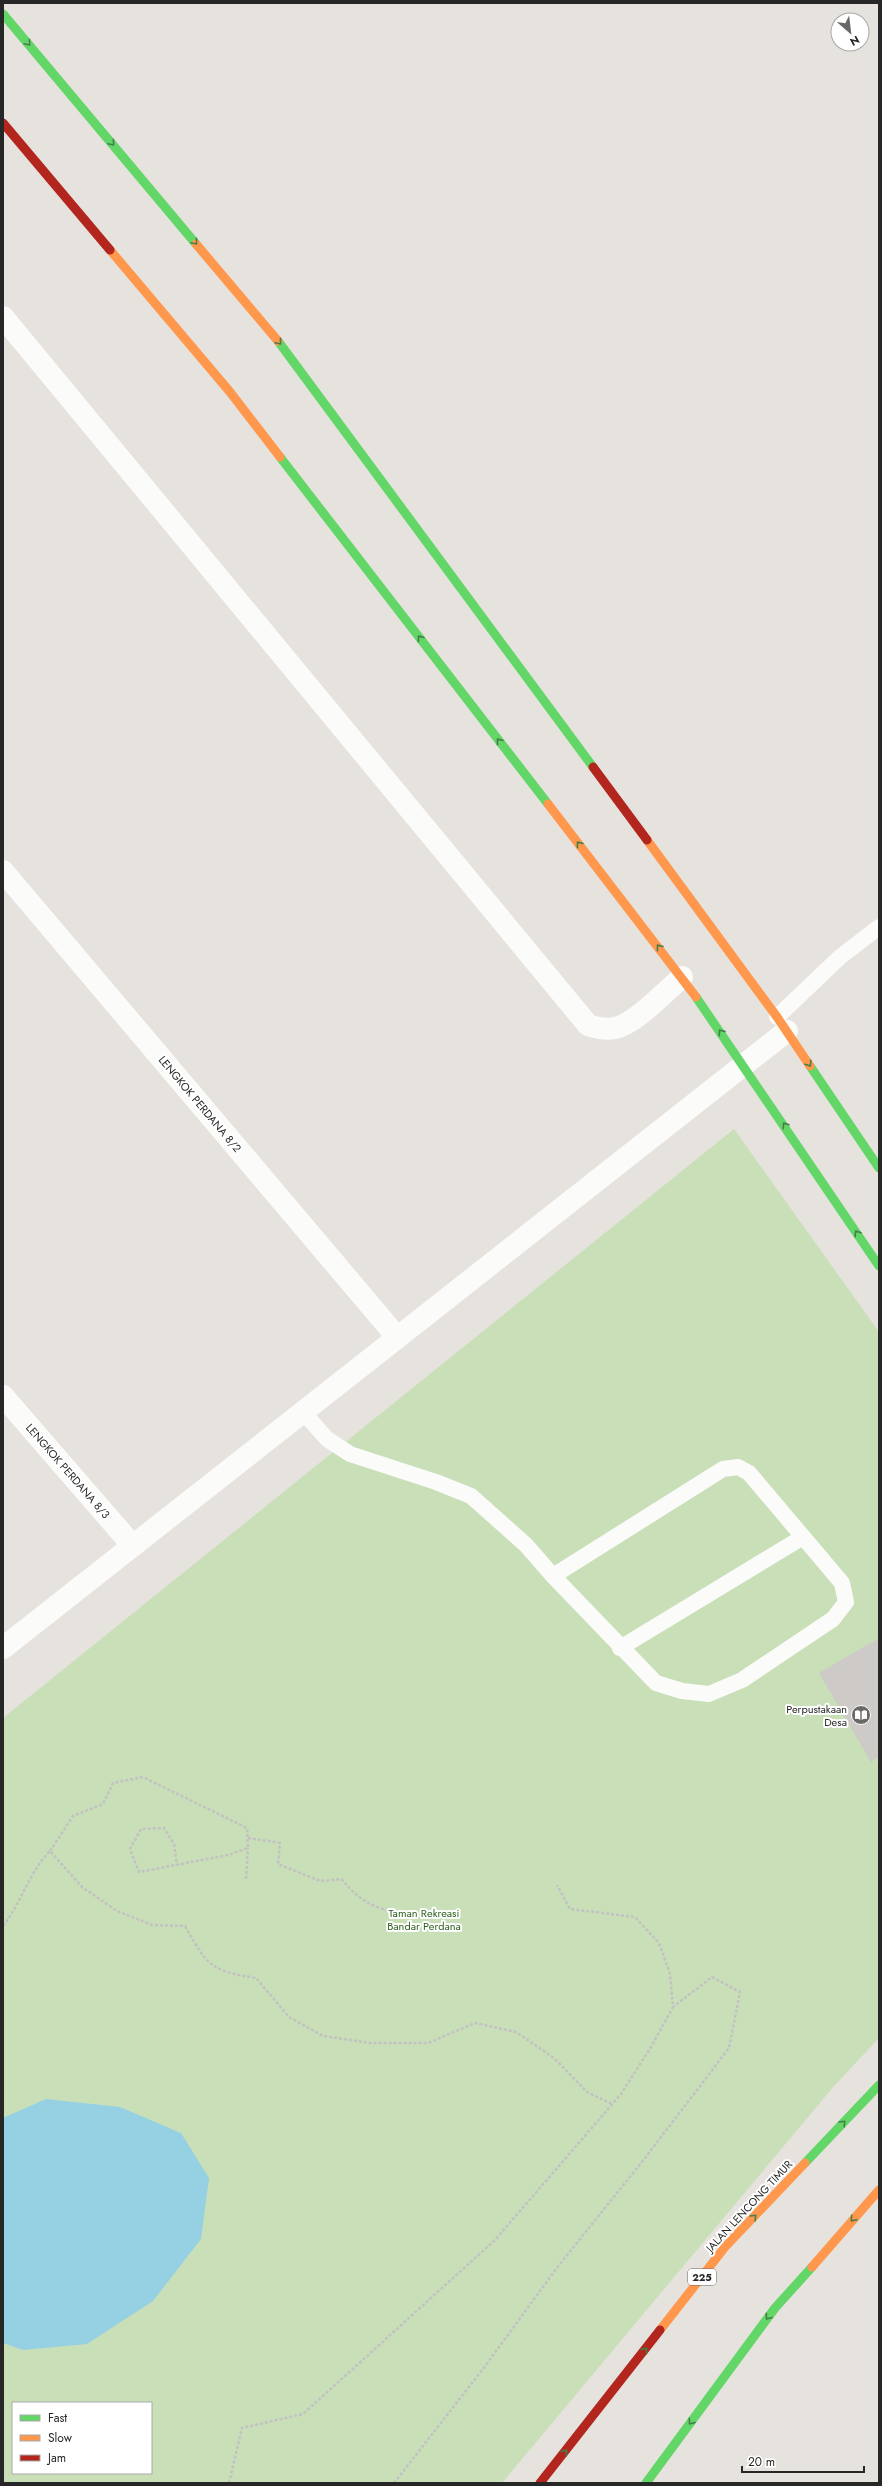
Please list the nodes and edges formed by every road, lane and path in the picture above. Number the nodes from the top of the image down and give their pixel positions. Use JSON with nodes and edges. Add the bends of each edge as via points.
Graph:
{"nodes":[{"id":1,"x":3,"y":14,"type":"edge"},
{"id":2,"x":3,"y":122,"type":"edge"},
{"id":3,"x":3,"y":317,"type":"edge"},
{"id":4,"x":3,"y":871,"type":"edge"},
{"id":5,"x":879,"y":927,"type":"edge"},
{"id":6,"x":682,"y":978,"type":"junction"},
{"id":7,"x":782,"y":1024,"type":"junction"},
{"id":8,"x":744,"y":1063,"type":"junction"},
{"id":9,"x":879,"y":1168,"type":"edge"},
{"id":10,"x":879,"y":1266,"type":"edge"},
{"id":11,"x":398,"y":1337,"type":"junction"},
{"id":12,"x":3,"y":1396,"type":"edge"},
{"id":13,"x":303,"y":1412,"type":"junction"},
{"id":14,"x":803,"y":1537,"type":"junction"},
{"id":15,"x":133,"y":1546,"type":"junction"},
{"id":16,"x":553,"y":1576,"type":"junction"},
{"id":17,"x":3,"y":1648,"type":"edge"},
{"id":18,"x":620,"y":1648,"type":"junction"},
{"id":19,"x":248,"y":1838,"type":"junction"},
{"id":20,"x":248,"y":1848,"type":"junction"},
{"id":21,"x":50,"y":1851,"type":"junction"},
{"id":22,"x":177,"y":1865,"type":"junction"},
{"id":23,"x":246,"y":1880,"type":"dead end"},
{"id":24,"x":557,"y":1885,"type":"dead end"},
{"id":25,"x":412,"y":1915,"type":"dead end"},
{"id":26,"x":3,"y":1926,"type":"edge"},
{"id":27,"x":673,"y":2007,"type":"junction"},
{"id":28,"x":879,"y":2085,"type":"edge"},
{"id":29,"x":612,"y":2104,"type":"junction"},
{"id":30,"x":879,"y":2190,"type":"edge"},
{"id":31,"x":229,"y":2483,"type":"edge"},
{"id":32,"x":394,"y":2483,"type":"edge"},
{"id":33,"x":540,"y":2483,"type":"edge"},
{"id":34,"x":646,"y":2483,"type":"edge"}],
"edges":[{"from":1,"to":7,"type":"main road","one_way":true,"via":[[284,348]]},
{"from":6,"to":2,"type":"main road","one_way":true,"via":[[230,392]]},
{"from":3,"to":6,"type":"street","via":[[588,1025],[600,1029],[616,1028],[632,1020]]},
{"from":4,"to":11,"type":"street","name":"LENGKOK PERDANA 8/2"},
{"from":5,"to":7,"type":"lane","via":[[840,956]]},
{"from":8,"to":6,"type":"main road","one_way":true},
{"from":7,"to":8,"type":"street"},
{"from":7,"to":9,"type":"main road","one_way":true},
{"from":10,"to":8,"type":"main road","one_way":true},
{"from":8,"to":11,"type":"street"},
{"from":11,"to":13,"type":"street"},
{"from":12,"to":15,"type":"street","name":"LENGKOK PERDANA 8/3"},
{"from":13,"to":15,"type":"street"},
{"from":13,"to":16,"type":"lane","via":[[327,1439],[350,1454],[472,1496],[526,1545]]},
{"from":14,"to":16,"type":"lane","via":[[749,1473],[738,1466],[723,1469]]},
{"from":14,"to":18,"type":"lane"},
{"from":14,"to":18,"type":"lane","via":[[842,1583],[846,1602],[833,1619],[742,1680],[709,1694],[682,1691],[656,1683]]},
{"from":15,"to":17,"type":"street"},
{"from":16,"to":18,"type":"lane"},
{"from":19,"to":20,"type":"path"},
{"from":19,"to":21,"type":"path","via":[[247,1828],[143,1777],[113,1783],[103,1804],[73,1816]]},
{"from":19,"to":25,"type":"path","via":[[280,1843],[278,1864],[320,1881],[341,1878],[355,1895],[376,1909]]},
{"from":20,"to":22,"type":"path","via":[[228,1855]]},
{"from":20,"to":23,"type":"path"},
{"from":21,"to":26,"type":"path","via":[[37,1864],[16,1910]]},
{"from":21,"to":29,"type":"path","via":[[82,1887],[117,1911],[152,1925],[185,1926],[205,1960],[229,1974],[256,1978],[289,2017],[323,2036],[370,2043],[428,2043],[475,2023],[516,2032],[554,2058],[587,2092]]},
{"from":22,"to":22,"type":"path","via":[[139,1872],[130,1849],[141,1829],[164,1828],[174,1844]]},
{"from":24,"to":27,"type":"path","via":[[570,1909],[636,1917],[659,1943],[670,1974]]},
{"from":27,"to":29,"type":"path","via":[[651,2047]]},
{"from":27,"to":32,"type":"path","via":[[712,1977],[740,1992],[729,2048],[556,2269],[483,2369]]},
{"from":33,"to":28,"type":"main road","name":"JALAN LENCONG TIMUR","number":"225","one_way":true,"via":[[725,2248]]},
{"from":29,"to":31,"type":"path","via":[[495,2240],[303,2414],[242,2428]]},
{"from":30,"to":34,"type":"main road","one_way":true,"via":[[775,2308]]}]}
